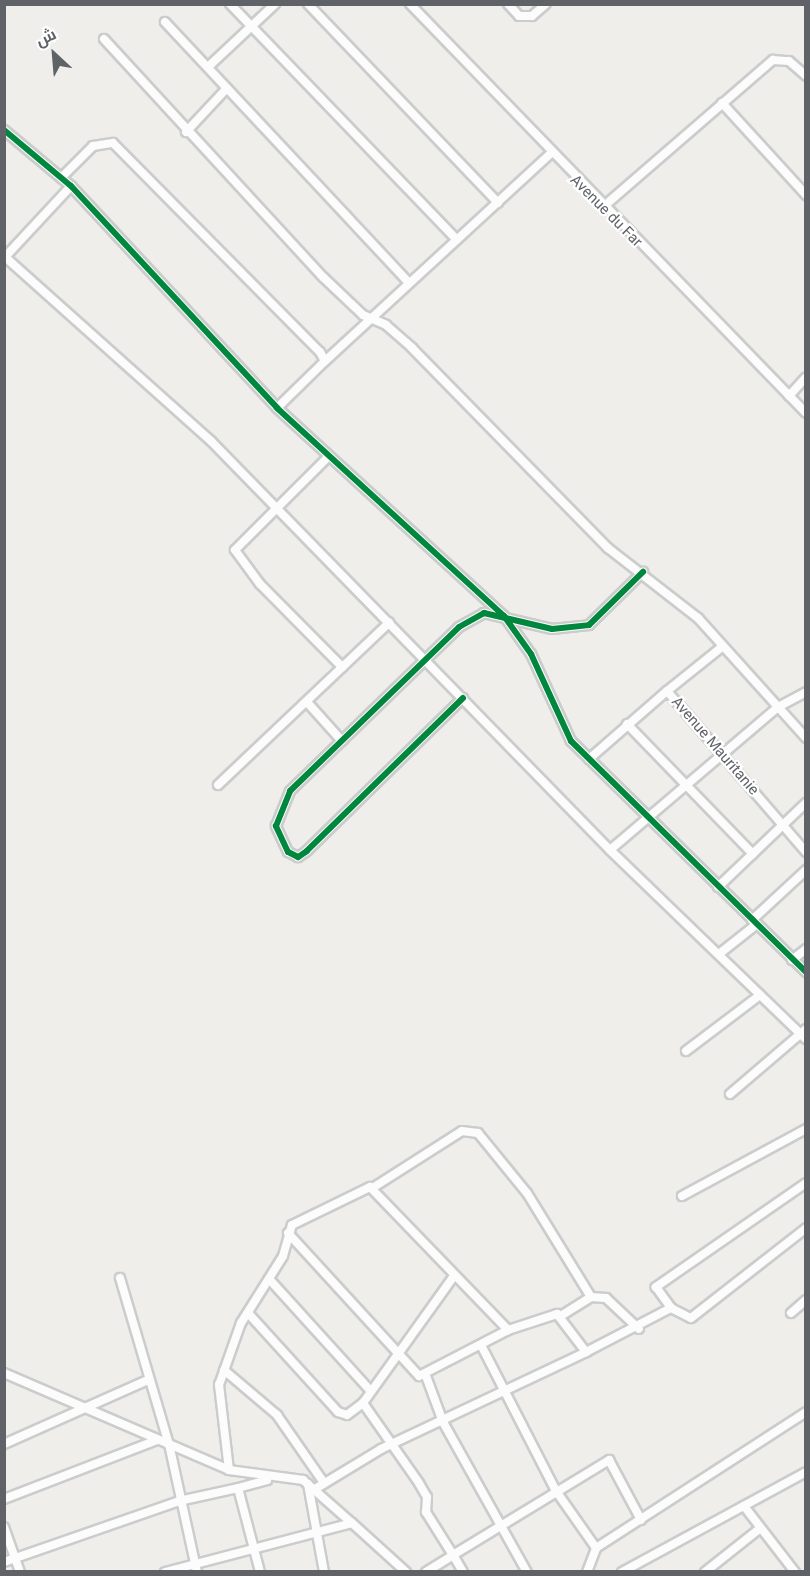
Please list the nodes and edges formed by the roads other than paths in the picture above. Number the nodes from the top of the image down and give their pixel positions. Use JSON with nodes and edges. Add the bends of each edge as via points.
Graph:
{"nodes":[{"id":1,"x":230,"y":4,"type":"edge"},
{"id":2,"x":275,"y":4,"type":"edge"},
{"id":3,"x":308,"y":4,"type":"edge"},
{"id":4,"x":410,"y":4,"type":"edge"},
{"id":5,"x":508,"y":4,"type":"edge"},
{"id":6,"x":546,"y":4,"type":"edge"},
{"id":7,"x":165,"y":22,"type":"dead end"},
{"id":8,"x":250,"y":27,"type":"junction"},
{"id":9,"x":104,"y":39,"type":"dead end"},
{"id":10,"x":208,"y":67,"type":"junction"},
{"id":11,"x":806,"y":76,"type":"edge"},
{"id":12,"x":227,"y":88,"type":"junction"},
{"id":13,"x":722,"y":103,"type":"junction"},
{"id":14,"x":4,"y":130,"type":"edge"},
{"id":15,"x":186,"y":132,"type":"junction"},
{"id":16,"x":550,"y":154,"type":"junction"},
{"id":17,"x":61,"y":178,"type":"junction"},
{"id":18,"x":71,"y":186,"type":"junction"},
{"id":19,"x":806,"y":195,"type":"edge"},
{"id":20,"x":498,"y":202,"type":"junction"},
{"id":21,"x":603,"y":207,"type":"junction"},
{"id":22,"x":457,"y":240,"type":"junction"},
{"id":23,"x":5,"y":256,"type":"edge"},
{"id":24,"x":409,"y":283,"type":"junction"},
{"id":25,"x":372,"y":317,"type":"junction"},
{"id":26,"x":325,"y":361,"type":"junction"},
{"id":27,"x":806,"y":377,"type":"edge"},
{"id":28,"x":789,"y":396,"type":"junction"},
{"id":29,"x":277,"y":408,"type":"junction"},
{"id":30,"x":806,"y":413,"type":"edge"},
{"id":31,"x":329,"y":456,"type":"junction"},
{"id":32,"x":275,"y":508,"type":"junction"},
{"id":33,"x":643,"y":572,"type":"junction"},
{"id":34,"x":504,"y":616,"type":"junction"},
{"id":35,"x":389,"y":623,"type":"junction"},
{"id":36,"x":722,"y":647,"type":"junction"},
{"id":37,"x":427,"y":658,"type":"junction"},
{"id":38,"x":342,"y":667,"type":"junction"},
{"id":39,"x":667,"y":691,"type":"junction"},
{"id":40,"x":806,"y":692,"type":"edge"},
{"id":41,"x":463,"y":698,"type":"junction"},
{"id":42,"x":307,"y":702,"type":"junction"},
{"id":43,"x":778,"y":708,"type":"junction"},
{"id":44,"x":627,"y":724,"type":"junction"},
{"id":45,"x":806,"y":738,"type":"edge"},
{"id":46,"x":342,"y":741,"type":"junction"},
{"id":47,"x":724,"y":754,"type":"junction"},
{"id":48,"x":589,"y":759,"type":"junction"},
{"id":49,"x":218,"y":785,"type":"dead end"},
{"id":50,"x":686,"y":790,"type":"junction"},
{"id":51,"x":806,"y":803,"type":"edge"},
{"id":52,"x":650,"y":819,"type":"junction"},
{"id":53,"x":782,"y":825,"type":"junction"},
{"id":54,"x":610,"y":850,"type":"junction"},
{"id":55,"x":806,"y":852,"type":"edge"},
{"id":56,"x":753,"y":854,"type":"junction"},
{"id":57,"x":806,"y":870,"type":"edge"},
{"id":58,"x":718,"y":887,"type":"junction"},
{"id":59,"x":754,"y":922,"type":"junction"},
{"id":60,"x":806,"y":949,"type":"edge"},
{"id":61,"x":719,"y":954,"type":"junction"},
{"id":62,"x":792,"y":960,"type":"junction"},
{"id":63,"x":806,"y":972,"type":"edge"},
{"id":64,"x":760,"y":995,"type":"junction"},
{"id":65,"x":804,"y":1034,"type":"edge"},
{"id":66,"x":686,"y":1051,"type":"dead end"},
{"id":67,"x":730,"y":1094,"type":"dead end"},
{"id":68,"x":806,"y":1129,"type":"edge"},
{"id":69,"x":806,"y":1183,"type":"edge"},
{"id":70,"x":374,"y":1187,"type":"junction"},
{"id":71,"x":682,"y":1196,"type":"dead end"},
{"id":72,"x":806,"y":1228,"type":"edge"},
{"id":73,"x":288,"y":1233,"type":"junction"},
{"id":74,"x":454,"y":1276,"type":"junction"},
{"id":75,"x":120,"y":1278,"type":"dead end"},
{"id":76,"x":270,"y":1280,"type":"junction"},
{"id":77,"x":591,"y":1297,"type":"junction"},
{"id":78,"x":806,"y":1300,"type":"edge"},
{"id":79,"x":671,"y":1308,"type":"junction"},
{"id":80,"x":248,"y":1313,"type":"junction"},
{"id":81,"x":790,"y":1313,"type":"dead end"},
{"id":82,"x":560,"y":1316,"type":"junction"},
{"id":83,"x":639,"y":1329,"type":"junction"},
{"id":84,"x":508,"y":1330,"type":"junction"},
{"id":85,"x":482,"y":1347,"type":"junction"},
{"id":86,"x":586,"y":1352,"type":"junction"},
{"id":87,"x":398,"y":1354,"type":"junction"},
{"id":88,"x":224,"y":1370,"type":"junction"},
{"id":89,"x":4,"y":1373,"type":"edge"},
{"id":90,"x":426,"y":1376,"type":"junction"},
{"id":91,"x":148,"y":1380,"type":"junction"},
{"id":92,"x":369,"y":1389,"type":"junction"},
{"id":93,"x":508,"y":1392,"type":"junction"},
{"id":94,"x":363,"y":1403,"type":"junction"},
{"id":95,"x":84,"y":1411,"type":"junction"},
{"id":96,"x":806,"y":1412,"type":"edge"},
{"id":97,"x":443,"y":1422,"type":"junction"},
{"id":98,"x":157,"y":1440,"type":"junction"},
{"id":99,"x":4,"y":1444,"type":"edge"},
{"id":100,"x":169,"y":1444,"type":"junction"},
{"id":101,"x":392,"y":1444,"type":"junction"},
{"id":102,"x":229,"y":1470,"type":"junction"},
{"id":103,"x":806,"y":1472,"type":"edge"},
{"id":104,"x":273,"y":1479,"type":"junction"},
{"id":105,"x":324,"y":1483,"type":"junction"},
{"id":106,"x":311,"y":1486,"type":"junction"},
{"id":107,"x":238,"y":1488,"type":"junction"},
{"id":108,"x":556,"y":1491,"type":"junction"},
{"id":109,"x":4,"y":1499,"type":"edge"},
{"id":110,"x":179,"y":1501,"type":"junction"},
{"id":111,"x":744,"y":1506,"type":"junction"},
{"id":112,"x":640,"y":1520,"type":"junction"},
{"id":113,"x":352,"y":1523,"type":"junction"},
{"id":114,"x":501,"y":1524,"type":"junction"},
{"id":115,"x":4,"y":1527,"type":"edge"},
{"id":116,"x":759,"y":1529,"type":"junction"},
{"id":117,"x":316,"y":1534,"type":"junction"},
{"id":118,"x":254,"y":1546,"type":"junction"},
{"id":119,"x":596,"y":1548,"type":"junction"},
{"id":120,"x":453,"y":1555,"type":"junction"},
{"id":121,"x":16,"y":1558,"type":"junction"},
{"id":122,"x":4,"y":1562,"type":"edge"},
{"id":123,"x":196,"y":1568,"type":"edge"},
{"id":124,"x":20,"y":1572,"type":"edge"},
{"id":125,"x":165,"y":1572,"type":"edge"},
{"id":126,"x":260,"y":1572,"type":"edge"},
{"id":127,"x":324,"y":1572,"type":"edge"},
{"id":128,"x":406,"y":1572,"type":"edge"},
{"id":129,"x":426,"y":1572,"type":"edge"},
{"id":130,"x":463,"y":1572,"type":"edge"},
{"id":131,"x":527,"y":1572,"type":"edge"},
{"id":132,"x":587,"y":1572,"type":"edge"},
{"id":133,"x":622,"y":1572,"type":"edge"},
{"id":134,"x":705,"y":1572,"type":"edge"},
{"id":135,"x":795,"y":1572,"type":"edge"}],
"edges":[{"from":1,"to":8,"type":"street"},
{"from":2,"to":8,"type":"street"},
{"from":3,"to":20,"type":"street"},
{"from":4,"to":16,"type":"street","name":"Avenue du Far"},
{"from":5,"to":6,"type":"street","via":[[519,16],[532,16]]},
{"from":7,"to":10,"type":"street"},
{"from":8,"to":10,"type":"street"},
{"from":8,"to":22,"type":"street"},
{"from":9,"to":15,"type":"street"},
{"from":10,"to":12,"type":"street"},
{"from":11,"to":13,"type":"street","via":[[789,61],[773,60]]},
{"from":12,"to":15,"type":"street"},
{"from":12,"to":24,"type":"street"},
{"from":13,"to":19,"type":"street"},
{"from":13,"to":21,"type":"street"},
{"from":14,"to":17,"type":"street"},
{"from":15,"to":25,"type":"street","via":[[323,277],[363,315]]},
{"from":16,"to":20,"type":"street"},
{"from":16,"to":21,"type":"street","name":"Avenue du Far"},
{"from":17,"to":18,"type":"street"},
{"from":17,"to":26,"type":"street","via":[[93,146],[112,143]]},
{"from":18,"to":23,"type":"street"},
{"from":18,"to":29,"type":"street"},
{"from":20,"to":22,"type":"street"},
{"from":21,"to":28,"type":"street","name":"Avenue du Far"},
{"from":22,"to":24,"type":"street"},
{"from":23,"to":32,"type":"street","via":[[212,441]]},
{"from":24,"to":25,"type":"street"},
{"from":25,"to":26,"type":"street"},
{"from":25,"to":33,"type":"street","via":[[412,348],[608,548]]},
{"from":26,"to":29,"type":"street"},
{"from":27,"to":28,"type":"street"},
{"from":28,"to":30,"type":"street","name":"Avenue du Far"},
{"from":29,"to":31,"type":"street"},
{"from":31,"to":32,"type":"street"},
{"from":31,"to":34,"type":"street"},
{"from":32,"to":35,"type":"street"},
{"from":32,"to":38,"type":"street","via":[[237,545],[237,559]]},
{"from":33,"to":34,"type":"street","via":[[589,625],[552,629]]},
{"from":33,"to":36,"type":"street"},
{"from":34,"to":37,"type":"street","via":[[484,613],[468,620]]},
{"from":34,"to":48,"type":"street","via":[[531,654],[566,733]]},
{"from":35,"to":37,"type":"street"},
{"from":35,"to":38,"type":"street"},
{"from":36,"to":39,"type":"street"},
{"from":36,"to":43,"type":"street"},
{"from":37,"to":41,"type":"street"},
{"from":37,"to":46,"type":"street"},
{"from":38,"to":42,"type":"street"},
{"from":39,"to":44,"type":"street","name":"Avenue Mauritanie"},
{"from":39,"to":47,"type":"street","name":"Avenue Mauritanie"},
{"from":40,"to":43,"type":"street"},
{"from":41,"to":46,"type":"street","via":[[307,851],[293,856],[277,835],[283,803]]},
{"from":41,"to":54,"type":"street"},
{"from":42,"to":46,"type":"street"},
{"from":42,"to":49,"type":"street"},
{"from":43,"to":45,"type":"street"},
{"from":43,"to":47,"type":"street"},
{"from":44,"to":48,"type":"street","name":"Avenue Mauritanie"},
{"from":44,"to":50,"type":"street"},
{"from":47,"to":50,"type":"street"},
{"from":47,"to":53,"type":"street","name":"Avenue Mauritanie"},
{"from":48,"to":52,"type":"street"},
{"from":50,"to":52,"type":"street"},
{"from":50,"to":56,"type":"street"},
{"from":51,"to":53,"type":"street"},
{"from":52,"to":54,"type":"street"},
{"from":52,"to":58,"type":"street"},
{"from":53,"to":55,"type":"street","name":"Avenue Mauritanie"},
{"from":53,"to":56,"type":"street"},
{"from":54,"to":61,"type":"street"},
{"from":56,"to":58,"type":"street"},
{"from":57,"to":59,"type":"street"},
{"from":58,"to":59,"type":"street"},
{"from":59,"to":61,"type":"street"},
{"from":59,"to":62,"type":"street"},
{"from":60,"to":62,"type":"street"},
{"from":61,"to":64,"type":"street"},
{"from":62,"to":63,"type":"street"},
{"from":64,"to":65,"type":"street"},
{"from":64,"to":66,"type":"street"},
{"from":65,"to":67,"type":"street"},
{"from":68,"to":71,"type":"street"},
{"from":69,"to":79,"type":"street","via":[[656,1284]]},
{"from":70,"to":73,"type":"street","via":[[300,1219]]},
{"from":70,"to":74,"type":"street"},
{"from":70,"to":77,"type":"street","via":[[457,1134],[475,1131],[527,1193]]},
{"from":72,"to":79,"type":"street","via":[[696,1316],[685,1318]]},
{"from":73,"to":76,"type":"street"},
{"from":73,"to":87,"type":"street"},
{"from":74,"to":84,"type":"street"},
{"from":74,"to":87,"type":"street"},
{"from":75,"to":91,"type":"street"},
{"from":76,"to":80,"type":"street"},
{"from":76,"to":92,"type":"street"},
{"from":77,"to":82,"type":"street"},
{"from":77,"to":83,"type":"street","via":[[606,1298]]},
{"from":78,"to":81,"type":"street"},
{"from":79,"to":83,"type":"street"},
{"from":80,"to":88,"type":"street"},
{"from":80,"to":94,"type":"street","via":[[338,1412],[347,1415]]},
{"from":82,"to":84,"type":"street"},
{"from":82,"to":86,"type":"street"},
{"from":83,"to":86,"type":"street"},
{"from":84,"to":85,"type":"street"},
{"from":85,"to":90,"type":"street"},
{"from":85,"to":93,"type":"street"},
{"from":86,"to":93,"type":"street"},
{"from":87,"to":90,"type":"street"},
{"from":87,"to":92,"type":"street"},
{"from":88,"to":102,"type":"street","via":[[219,1399]]},
{"from":88,"to":105,"type":"street","via":[[277,1415]]},
{"from":89,"to":95,"type":"street"},
{"from":90,"to":97,"type":"street"},
{"from":91,"to":95,"type":"street"},
{"from":91,"to":100,"type":"street"},
{"from":92,"to":94,"type":"street"},
{"from":93,"to":97,"type":"street"},
{"from":93,"to":108,"type":"street"},
{"from":94,"to":101,"type":"street"},
{"from":95,"to":98,"type":"street"},
{"from":95,"to":99,"type":"street"},
{"from":96,"to":112,"type":"street"},
{"from":97,"to":101,"type":"street"},
{"from":97,"to":114,"type":"street"},
{"from":98,"to":100,"type":"street"},
{"from":98,"to":109,"type":"street"},
{"from":100,"to":102,"type":"street"},
{"from":100,"to":110,"type":"street"},
{"from":101,"to":105,"type":"street"},
{"from":101,"to":120,"type":"street","via":[[427,1497],[426,1512]]},
{"from":102,"to":104,"type":"street"},
{"from":103,"to":111,"type":"street"},
{"from":104,"to":106,"type":"street","via":[[297,1478]]},
{"from":104,"to":107,"type":"street"},
{"from":105,"to":106,"type":"street"},
{"from":106,"to":113,"type":"street"},
{"from":106,"to":117,"type":"street"},
{"from":107,"to":110,"type":"street"},
{"from":107,"to":118,"type":"street"},
{"from":108,"to":112,"type":"street","via":[[613,1460]]},
{"from":108,"to":114,"type":"street"},
{"from":108,"to":119,"type":"street"},
{"from":110,"to":121,"type":"street"},
{"from":110,"to":123,"type":"street"},
{"from":111,"to":116,"type":"street"},
{"from":111,"to":133,"type":"street"},
{"from":112,"to":119,"type":"street"},
{"from":113,"to":117,"type":"street"},
{"from":113,"to":128,"type":"street"},
{"from":114,"to":120,"type":"street"},
{"from":114,"to":131,"type":"street"},
{"from":115,"to":121,"type":"street"},
{"from":116,"to":134,"type":"street"},
{"from":116,"to":135,"type":"street"},
{"from":117,"to":118,"type":"street"},
{"from":117,"to":127,"type":"street"},
{"from":118,"to":123,"type":"street"},
{"from":118,"to":126,"type":"street"},
{"from":119,"to":132,"type":"street"},
{"from":120,"to":129,"type":"street"},
{"from":120,"to":130,"type":"street"},
{"from":121,"to":122,"type":"street"},
{"from":121,"to":124,"type":"street"},
{"from":123,"to":125,"type":"street"}]}
